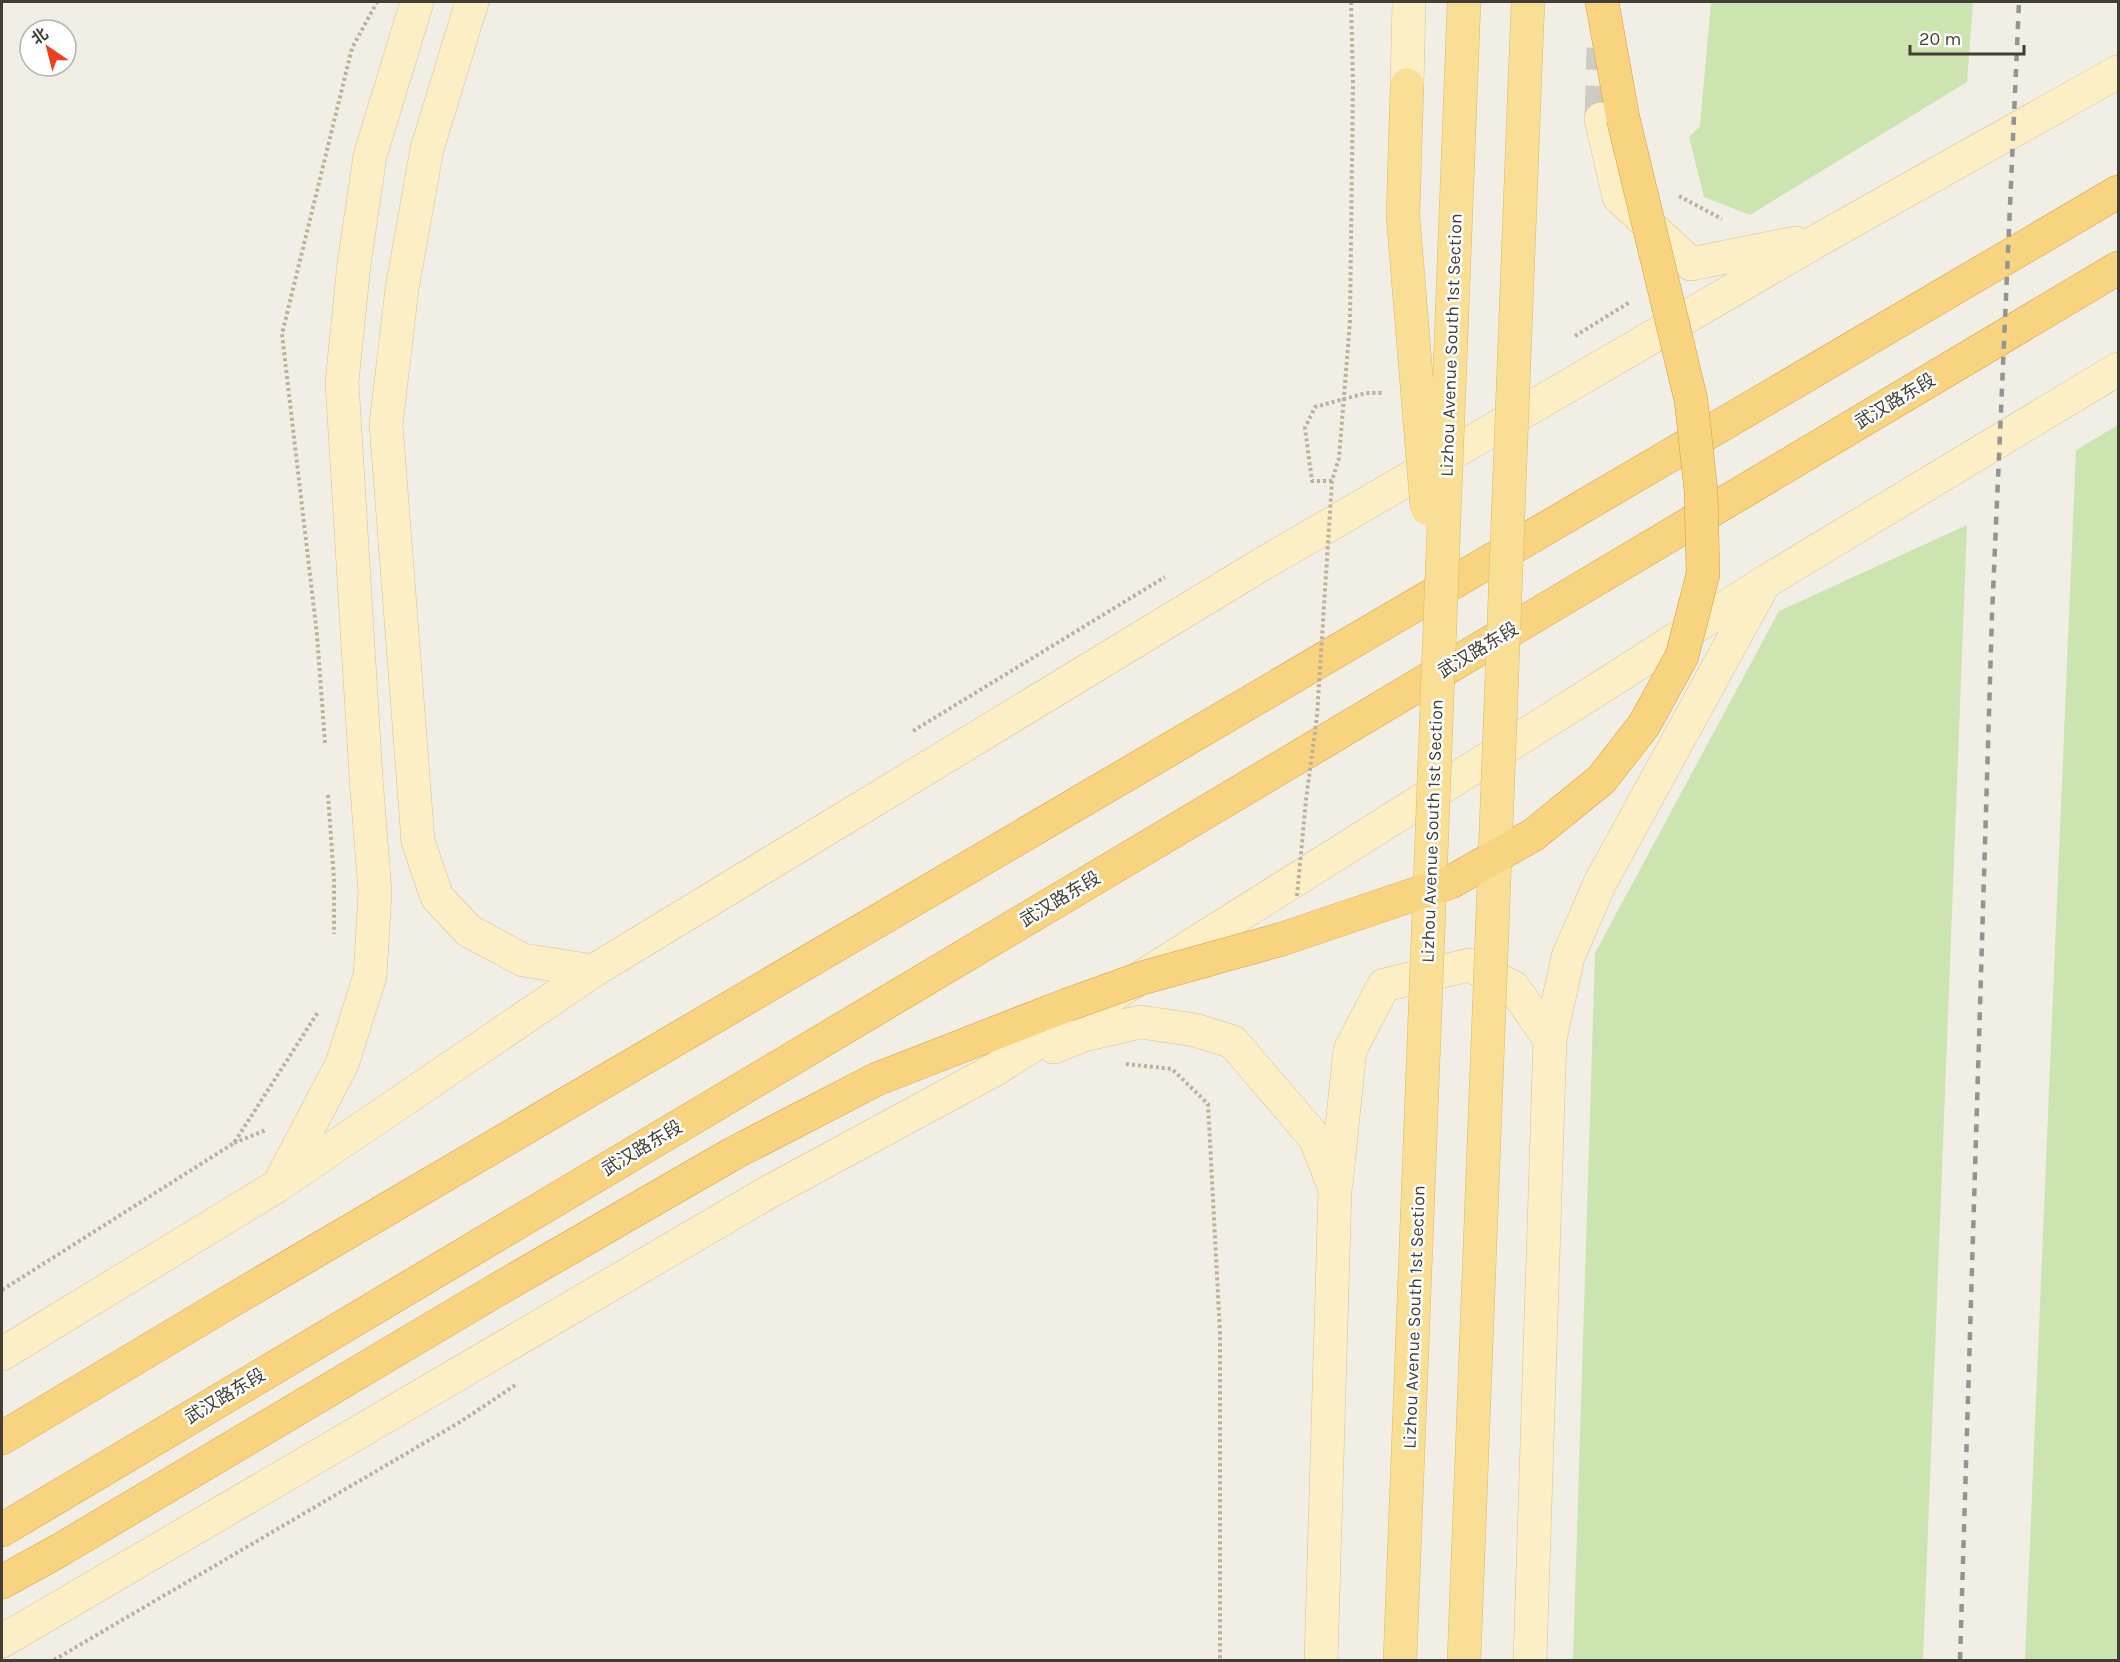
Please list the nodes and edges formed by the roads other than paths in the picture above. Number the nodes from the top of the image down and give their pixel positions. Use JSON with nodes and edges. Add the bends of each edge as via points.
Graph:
{"nodes":[{"id":1,"x":417,"y":2,"type":"edge"},
{"id":2,"x":472,"y":2,"type":"edge"},
{"id":3,"x":1410,"y":2,"type":"edge"},
{"id":4,"x":1464,"y":2,"type":"edge"},
{"id":5,"x":1528,"y":2,"type":"edge"},
{"id":6,"x":1602,"y":2,"type":"edge"},
{"id":7,"x":2118,"y":72,"type":"edge"},
{"id":8,"x":1612,"y":118,"type":"junction"},
{"id":9,"x":2118,"y":192,"type":"edge"},
{"id":10,"x":1822,"y":238,"type":"junction"},
{"id":11,"x":2118,"y":268,"type":"edge"},
{"id":12,"x":2118,"y":369,"type":"edge"},
{"id":13,"x":1765,"y":582,"type":"junction"},
{"id":14,"x":1439,"y":658,"type":"junction"},
{"id":15,"x":592,"y":971,"type":"junction"},
{"id":16,"x":1550,"y":1039,"type":"junction"},
{"id":17,"x":994,"y":1070,"type":"junction"},
{"id":18,"x":278,"y":1186,"type":"junction"},
{"id":19,"x":1335,"y":1189,"type":"junction"},
{"id":20,"x":2,"y":1354,"type":"edge"},
{"id":21,"x":2,"y":1438,"type":"edge"},
{"id":22,"x":2,"y":1530,"type":"edge"},
{"id":23,"x":2,"y":1582,"type":"edge"},
{"id":24,"x":2,"y":1641,"type":"edge"},
{"id":25,"x":1321,"y":1660,"type":"edge"},
{"id":26,"x":1400,"y":1660,"type":"edge"},
{"id":27,"x":1464,"y":1660,"type":"edge"},
{"id":28,"x":1530,"y":1660,"type":"edge"}],
"edges":[{"from":1,"to":18,"type":"main road","via":[[369,156],[342,382],[375,892],[370,976],[342,1064]]},
{"from":2,"to":15,"type":"main road","via":[[427,149],[402,289],[386,424],[418,840],[437,897],[469,931],[523,960]]},
{"from":3,"to":14,"type":"main road","bridge":true,"via":[[1403,216]]},
{"from":4,"to":14,"type":"main road","name":"Lizhou Avenue South 1st Section","bridge":true},
{"from":5,"to":27,"type":"main road","bridge":true},
{"from":6,"to":8,"type":"highway"},
{"from":7,"to":10,"type":"main road"},
{"from":8,"to":10,"type":"main road","via":[[1619,197],[1691,264]]},
{"from":8,"to":23,"type":"highway","bridge":true,"via":[[1691,400],[1701,491],[1703,574],[1682,656],[1644,725],[1601,780],[1533,835],[1450,882],[1282,939],[1142,978],[877,1079],[734,1153]]},
{"from":9,"to":21,"type":"highway"},
{"from":10,"to":15,"type":"main road","via":[[1259,566]]},
{"from":11,"to":22,"type":"highway","name":"武汉路东段"},
{"from":12,"to":13,"type":"main road"},
{"from":13,"to":16,"type":"main road","via":[[1600,883],[1568,957]]},
{"from":13,"to":17,"type":"main road"},
{"from":14,"to":26,"type":"main road","name":"Lizhou Avenue South 1st Section","bridge":true},
{"from":15,"to":18,"type":"main road"},
{"from":16,"to":19,"type":"main road","via":[[1513,987],[1469,965],[1384,985],[1350,1050]]},
{"from":16,"to":28,"type":"main road"},
{"from":17,"to":19,"type":"main road","via":[[1084,1035],[1140,1022],[1195,1030],[1233,1042],[1315,1138]]},
{"from":17,"to":24,"type":"main road","via":[[767,1194]]},
{"from":18,"to":20,"type":"main road"},
{"from":19,"to":25,"type":"main road"}]}
